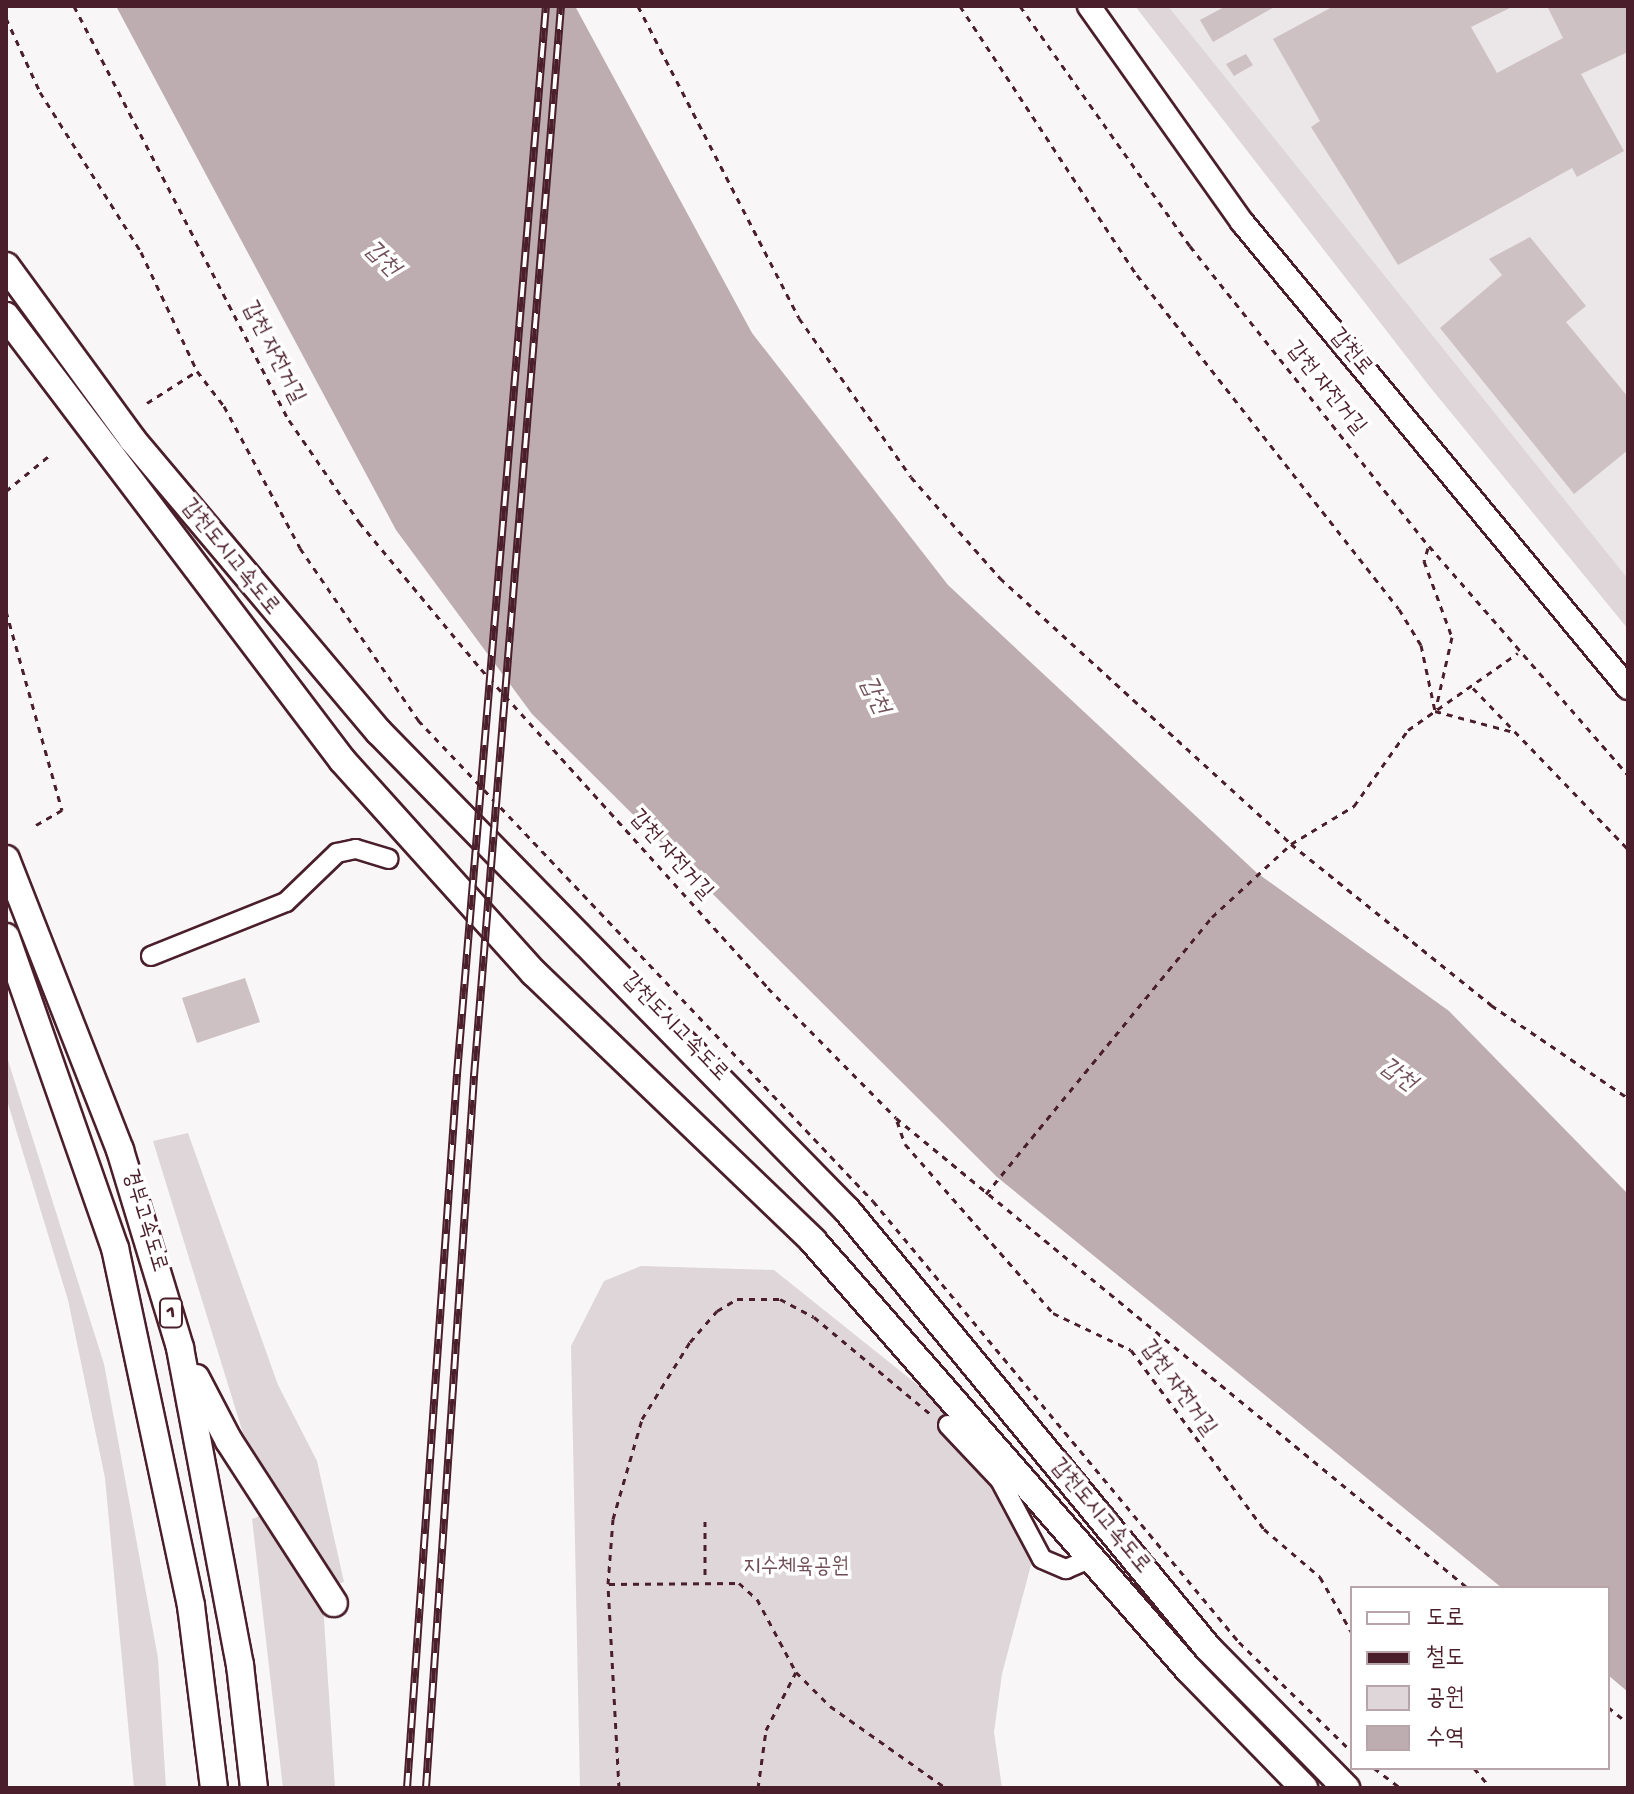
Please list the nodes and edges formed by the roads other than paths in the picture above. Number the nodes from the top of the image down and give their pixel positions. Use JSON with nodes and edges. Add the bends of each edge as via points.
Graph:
{"nodes":[{"id":1,"x":1089,"y":6,"type":"edge"},
{"id":2,"x":6,"y":266,"type":"edge"},
{"id":3,"x":6,"y":316,"type":"edge"},
{"id":4,"x":1628,"y":688,"type":"edge"},
{"id":5,"x":6,"y":859,"type":"edge"},
{"id":6,"x":388,"y":859,"type":"dead end"},
{"id":7,"x":6,"y":937,"type":"edge"},
{"id":8,"x":151,"y":956,"type":"dead end"},
{"id":9,"x":180,"y":1348,"type":"junction"},
{"id":10,"x":948,"y":1425,"type":"road end"},
{"id":11,"x":1092,"y":1558,"type":"junction"},
{"id":12,"x":334,"y":1603,"type":"dead end"},
{"id":13,"x":214,"y":1788,"type":"edge"},
{"id":14,"x":254,"y":1788,"type":"edge"},
{"id":15,"x":1304,"y":1788,"type":"edge"},
{"id":16,"x":1346,"y":1788,"type":"edge"}],
"edges":[{"from":1,"to":4,"type":"main road","name":"갑천로","via":[[1242,222]]},
{"from":2,"to":16,"type":"highway","name":"갑천도시고속도로","via":[[132,439],[379,732],[847,1210],[1208,1648]]},
{"from":3,"to":11,"type":"highway","name":"갑천도시고속도로","via":[[342,760],[534,973],[823,1252]]},
{"from":5,"to":9,"type":"highway","name":"경부고속도로","number":"1","via":[[120,1150]]},
{"from":6,"to":8,"type":"lane","via":[[356,849],[337,853],[286,902]]},
{"from":7,"to":13,"type":"highway","name":"경부고속도로","number":"1","via":[[115,1248],[191,1606]]},
{"from":9,"to":12,"type":"highway","via":[[229,1441]]},
{"from":9,"to":14,"type":"highway","name":"경부고속도로","number":"1","via":[[225,1575]]},
{"from":10,"to":11,"type":"lane","via":[[1000,1480],[1042,1559],[1066,1569]]},
{"from":11,"to":15,"type":"highway","name":"갑천도시고속도로"}]}
